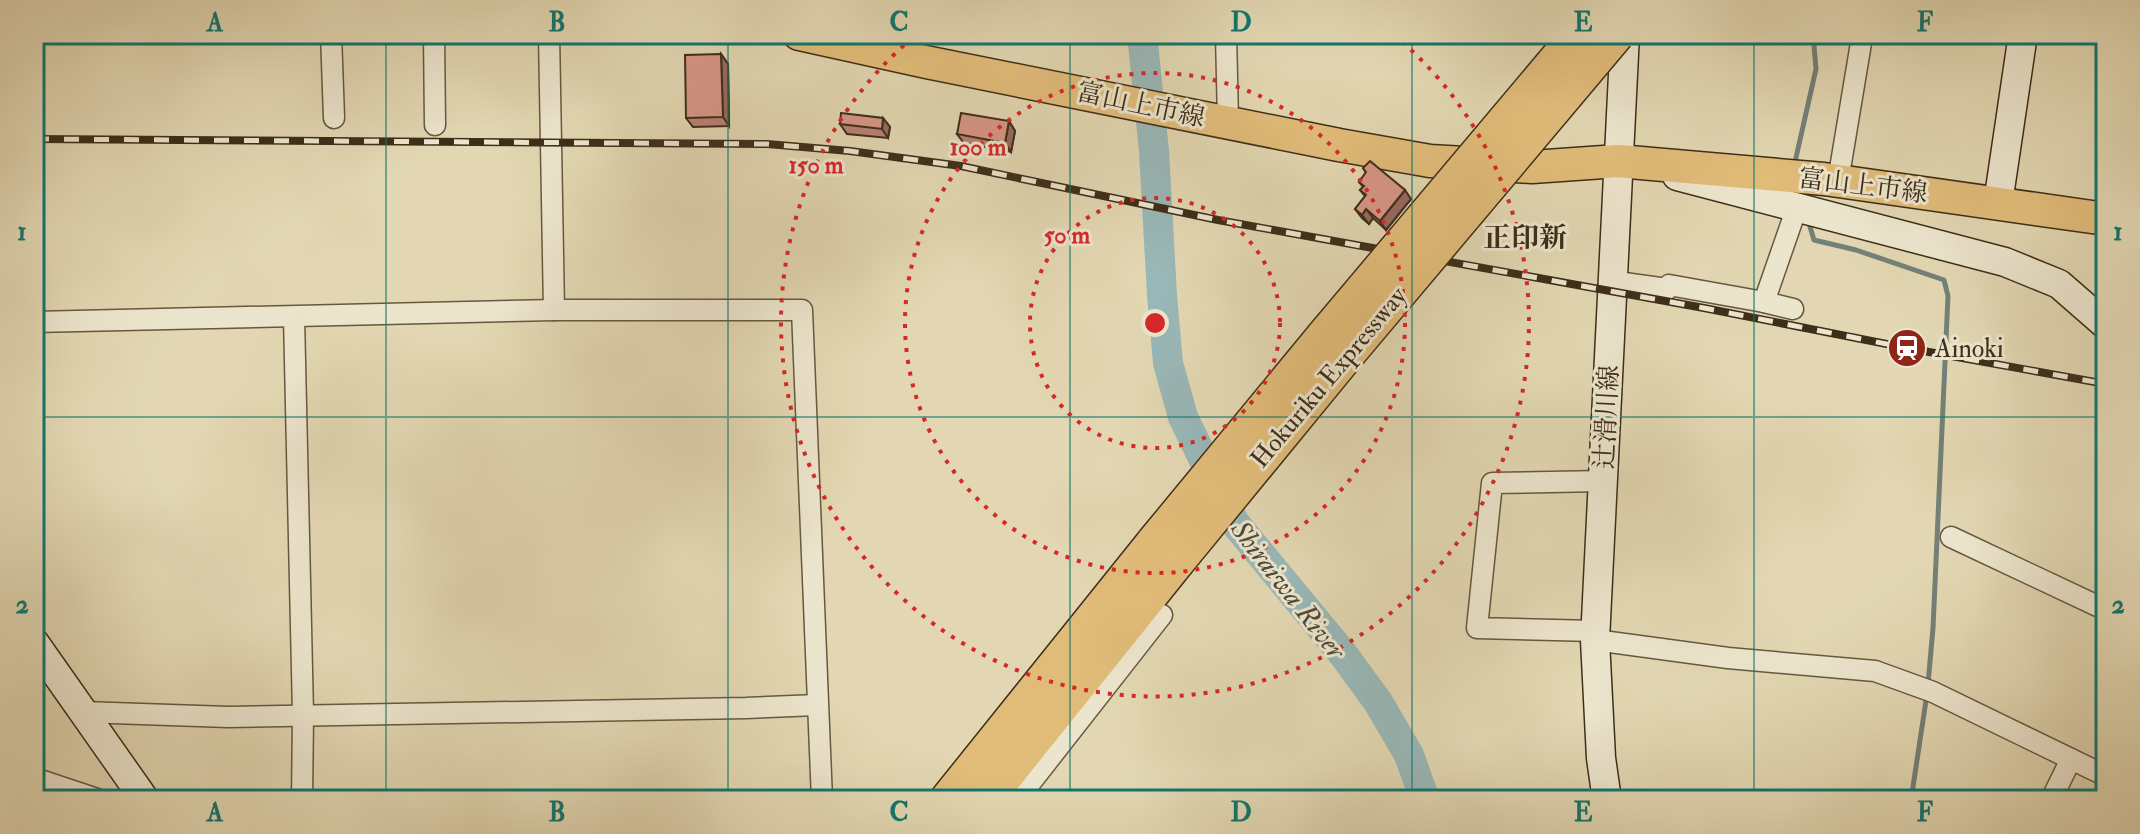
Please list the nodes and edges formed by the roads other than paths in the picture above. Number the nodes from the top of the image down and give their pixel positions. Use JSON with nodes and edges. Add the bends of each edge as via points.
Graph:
{"nodes":[{"id":1,"x":331,"y":34,"type":"edge"},
{"id":2,"x":434,"y":34,"type":"edge"},
{"id":3,"x":549,"y":34,"type":"edge"},
{"id":4,"x":799,"y":34,"type":"edge"},
{"id":5,"x":1226,"y":34,"type":"edge"},
{"id":6,"x":1579,"y":34,"type":"edge"},
{"id":7,"x":2023,"y":34,"type":"edge"},
{"id":8,"x":1625,"y":37,"type":"edge"},
{"id":9,"x":1862,"y":37,"type":"dead end"},
{"id":10,"x":334,"y":118,"type":"dead end"},
{"id":11,"x":1228,"y":122,"type":"junction"},
{"id":12,"x":435,"y":125,"type":"dead end"},
{"id":13,"x":1618,"y":161,"type":"junction"},
{"id":14,"x":1838,"y":181,"type":"junction"},
{"id":15,"x":1998,"y":203,"type":"junction"},
{"id":16,"x":1797,"y":207,"type":"junction"},
{"id":17,"x":2106,"y":219,"type":"edge"},
{"id":18,"x":1624,"y":283,"type":"dead end"},
{"id":19,"x":1764,"y":302,"type":"junction"},
{"id":20,"x":1793,"y":309,"type":"dead end"},
{"id":21,"x":554,"y":310,"type":"junction"},
{"id":22,"x":294,"y":317,"type":"junction"},
{"id":23,"x":34,"y":322,"type":"edge"},
{"id":24,"x":2106,"y":325,"type":"edge"},
{"id":25,"x":1603,"y":481,"type":"junction"},
{"id":26,"x":1951,"y":537,"type":"dead end"},
{"id":27,"x":2106,"y":610,"type":"edge"},
{"id":28,"x":1162,"y":615,"type":"dead end"},
{"id":29,"x":1595,"y":636,"type":"junction"},
{"id":30,"x":34,"y":642,"type":"edge"},
{"id":31,"x":817,"y":705,"type":"junction"},
{"id":32,"x":83,"y":712,"type":"junction"},
{"id":33,"x":303,"y":715,"type":"junction"},
{"id":34,"x":2071,"y":759,"type":"junction"},
{"id":35,"x":2106,"y":776,"type":"edge"},
{"id":36,"x":34,"y":778,"type":"edge"},
{"id":37,"x":100,"y":800,"type":"edge"},
{"id":38,"x":145,"y":800,"type":"edge"},
{"id":39,"x":302,"y":800,"type":"edge"},
{"id":40,"x":822,"y":800,"type":"edge"},
{"id":41,"x":948,"y":800,"type":"edge"},
{"id":42,"x":985,"y":800,"type":"edge"},
{"id":43,"x":1017,"y":800,"type":"edge"},
{"id":44,"x":1607,"y":800,"type":"edge"},
{"id":45,"x":2051,"y":800,"type":"edge"}],
"edges":[{"from":1,"to":10,"type":"street"},
{"from":2,"to":12,"type":"street"},
{"from":3,"to":21,"type":"street"},
{"from":4,"to":11,"type":"main road","name":"富山上市線"},
{"from":5,"to":11,"type":"street"},
{"from":6,"to":41,"type":"highway","name":"Hokuriku Expressway","bridge":true,"via":[[1314,349]]},
{"from":7,"to":15,"type":"main road"},
{"from":8,"to":13,"type":"main road","name":"辻滑川線"},
{"from":8,"to":42,"type":"highway","name":"Hokuriku Expressway","bridge":true,"via":[[1345,356]]},
{"from":9,"to":14,"type":"street"},
{"from":11,"to":13,"type":"main road","name":"富山上市線","via":[[1430,161],[1532,167]]},
{"from":13,"to":14,"type":"main road","name":"富山上市線"},
{"from":13,"to":16,"type":"main road"},
{"from":13,"to":25,"type":"main road","name":"辻滑川線"},
{"from":14,"to":15,"type":"main road","name":"富山上市線"},
{"from":15,"to":17,"type":"main road","name":"富山上市線"},
{"from":16,"to":19,"type":"street"},
{"from":16,"to":24,"type":"main road","via":[[2005,262],[2059,284]]},
{"from":18,"to":19,"type":"street","via":[[1667,289],[1669,285]]},
{"from":19,"to":20,"type":"street"},
{"from":21,"to":22,"type":"street"},
{"from":21,"to":31,"type":"street","via":[[802,310]]},
{"from":22,"to":23,"type":"street"},
{"from":22,"to":33,"type":"street"},
{"from":25,"to":29,"type":"main road","name":"辻滑川線"},
{"from":25,"to":29,"type":"street","via":[[1492,483],[1477,628]]},
{"from":26,"to":27,"type":"street"},
{"from":28,"to":43,"type":"street"},
{"from":29,"to":34,"type":"street","via":[[1728,658],[1875,671],[1933,692]]},
{"from":29,"to":44,"type":"main road","name":"辻滑川線"},
{"from":30,"to":32,"type":"main road"},
{"from":31,"to":33,"type":"street"},
{"from":31,"to":40,"type":"street"},
{"from":32,"to":33,"type":"street"},
{"from":32,"to":38,"type":"main road"},
{"from":33,"to":39,"type":"street"},
{"from":34,"to":35,"type":"street"},
{"from":34,"to":45,"type":"street"},
{"from":36,"to":37,"type":"street"}]}
